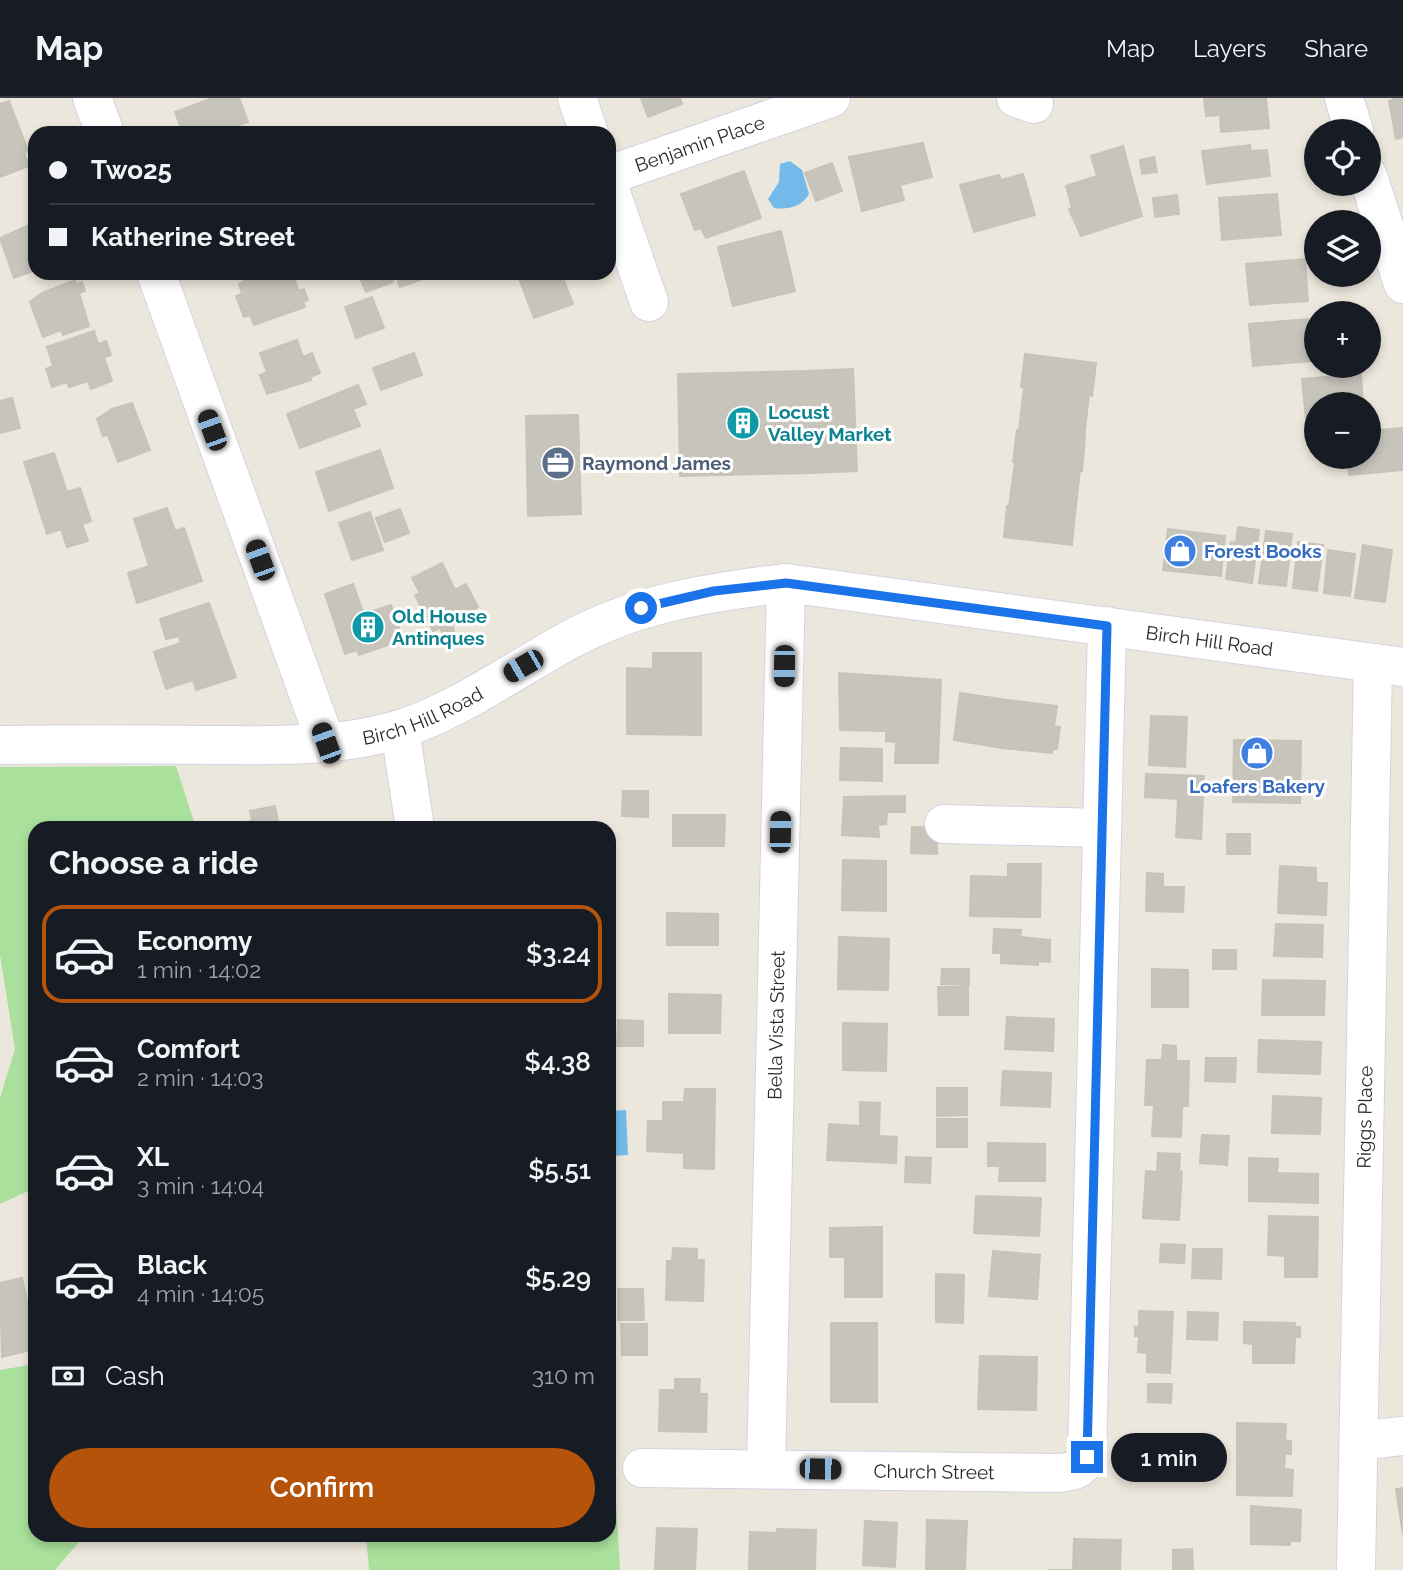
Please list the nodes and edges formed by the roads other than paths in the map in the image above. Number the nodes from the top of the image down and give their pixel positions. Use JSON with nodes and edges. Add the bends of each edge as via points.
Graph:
{"nodes":[{"id":1,"x":92,"y":98,"type":"edge"},
{"id":2,"x":576,"y":98,"type":"edge"},
{"id":3,"x":831,"y":98,"type":"edge"},
{"id":4,"x":1344,"y":98,"type":"edge"},
{"id":5,"x":1350,"y":119,"type":"edge"},
{"id":6,"x":102,"y":126,"type":"edge"},
{"id":7,"x":586,"y":126,"type":"edge"},
{"id":8,"x":616,"y":173,"type":"edge"},
{"id":9,"x":1374,"y":196,"type":"edge"},
{"id":10,"x":616,"y":207,"type":"edge"},
{"id":11,"x":159,"y":280,"type":"edge"},
{"id":12,"x":1403,"y":284,"type":"edge"},
{"id":13,"x":649,"y":302,"type":"dead end"},
{"id":14,"x":786,"y":583,"type":"junction"},
{"id":15,"x":1107,"y":626,"type":"junction"},
{"id":16,"x":1388,"y":665,"type":"edge"},
{"id":17,"x":400,"y":730,"type":"junction"},
{"id":18,"x":326,"y":743,"type":"junction"},
{"id":19,"x":0,"y":745,"type":"edge"},
{"id":20,"x":414,"y":821,"type":"edge"},
{"id":21,"x":944,"y":824,"type":"dead end"},
{"id":22,"x":1101,"y":828,"type":"junction"},
{"id":23,"x":1403,"y":1436,"type":"edge"},
{"id":24,"x":1359,"y":1441,"type":"junction"},
{"id":25,"x":642,"y":1468,"type":"dead end"},
{"id":26,"x":766,"y":1468,"type":"junction"},
{"id":27,"x":1356,"y":1570,"type":"edge"}],
"edges":[{"from":1,"to":6,"type":"street"},
{"from":2,"to":7,"type":"street"},
{"from":3,"to":8,"type":"street","name":"Benjamin Place"},
{"from":4,"to":5,"type":"street"},
{"from":9,"to":12,"type":"street"},
{"from":10,"to":13,"type":"street"},
{"from":11,"to":18,"type":"street"},
{"from":14,"to":15,"type":"street","name":"Birch Hill Road"},
{"from":14,"to":17,"type":"street","name":"Birch Hill Road","via":[[714,591],[641,608],[573,637]]},
{"from":14,"to":26,"type":"street","name":"Bella Vista Street"},
{"from":15,"to":16,"type":"street","name":"Birch Hill Road"},
{"from":15,"to":22,"type":"street"},
{"from":16,"to":24,"type":"street","name":"Riggs Place"},
{"from":17,"to":18,"type":"street","name":"Birch Hill Road"},
{"from":17,"to":20,"type":"street"},
{"from":18,"to":19,"type":"street","name":"Birch Hill Road"},
{"from":21,"to":22,"type":"street"},
{"from":22,"to":26,"type":"street","name":"Church Street","via":[[1087,1457],[1076,1471],[1060,1473]]},
{"from":23,"to":24,"type":"street"},
{"from":24,"to":27,"type":"street","name":"Riggs Place"},
{"from":25,"to":26,"type":"street","name":"Church Street"}]}
